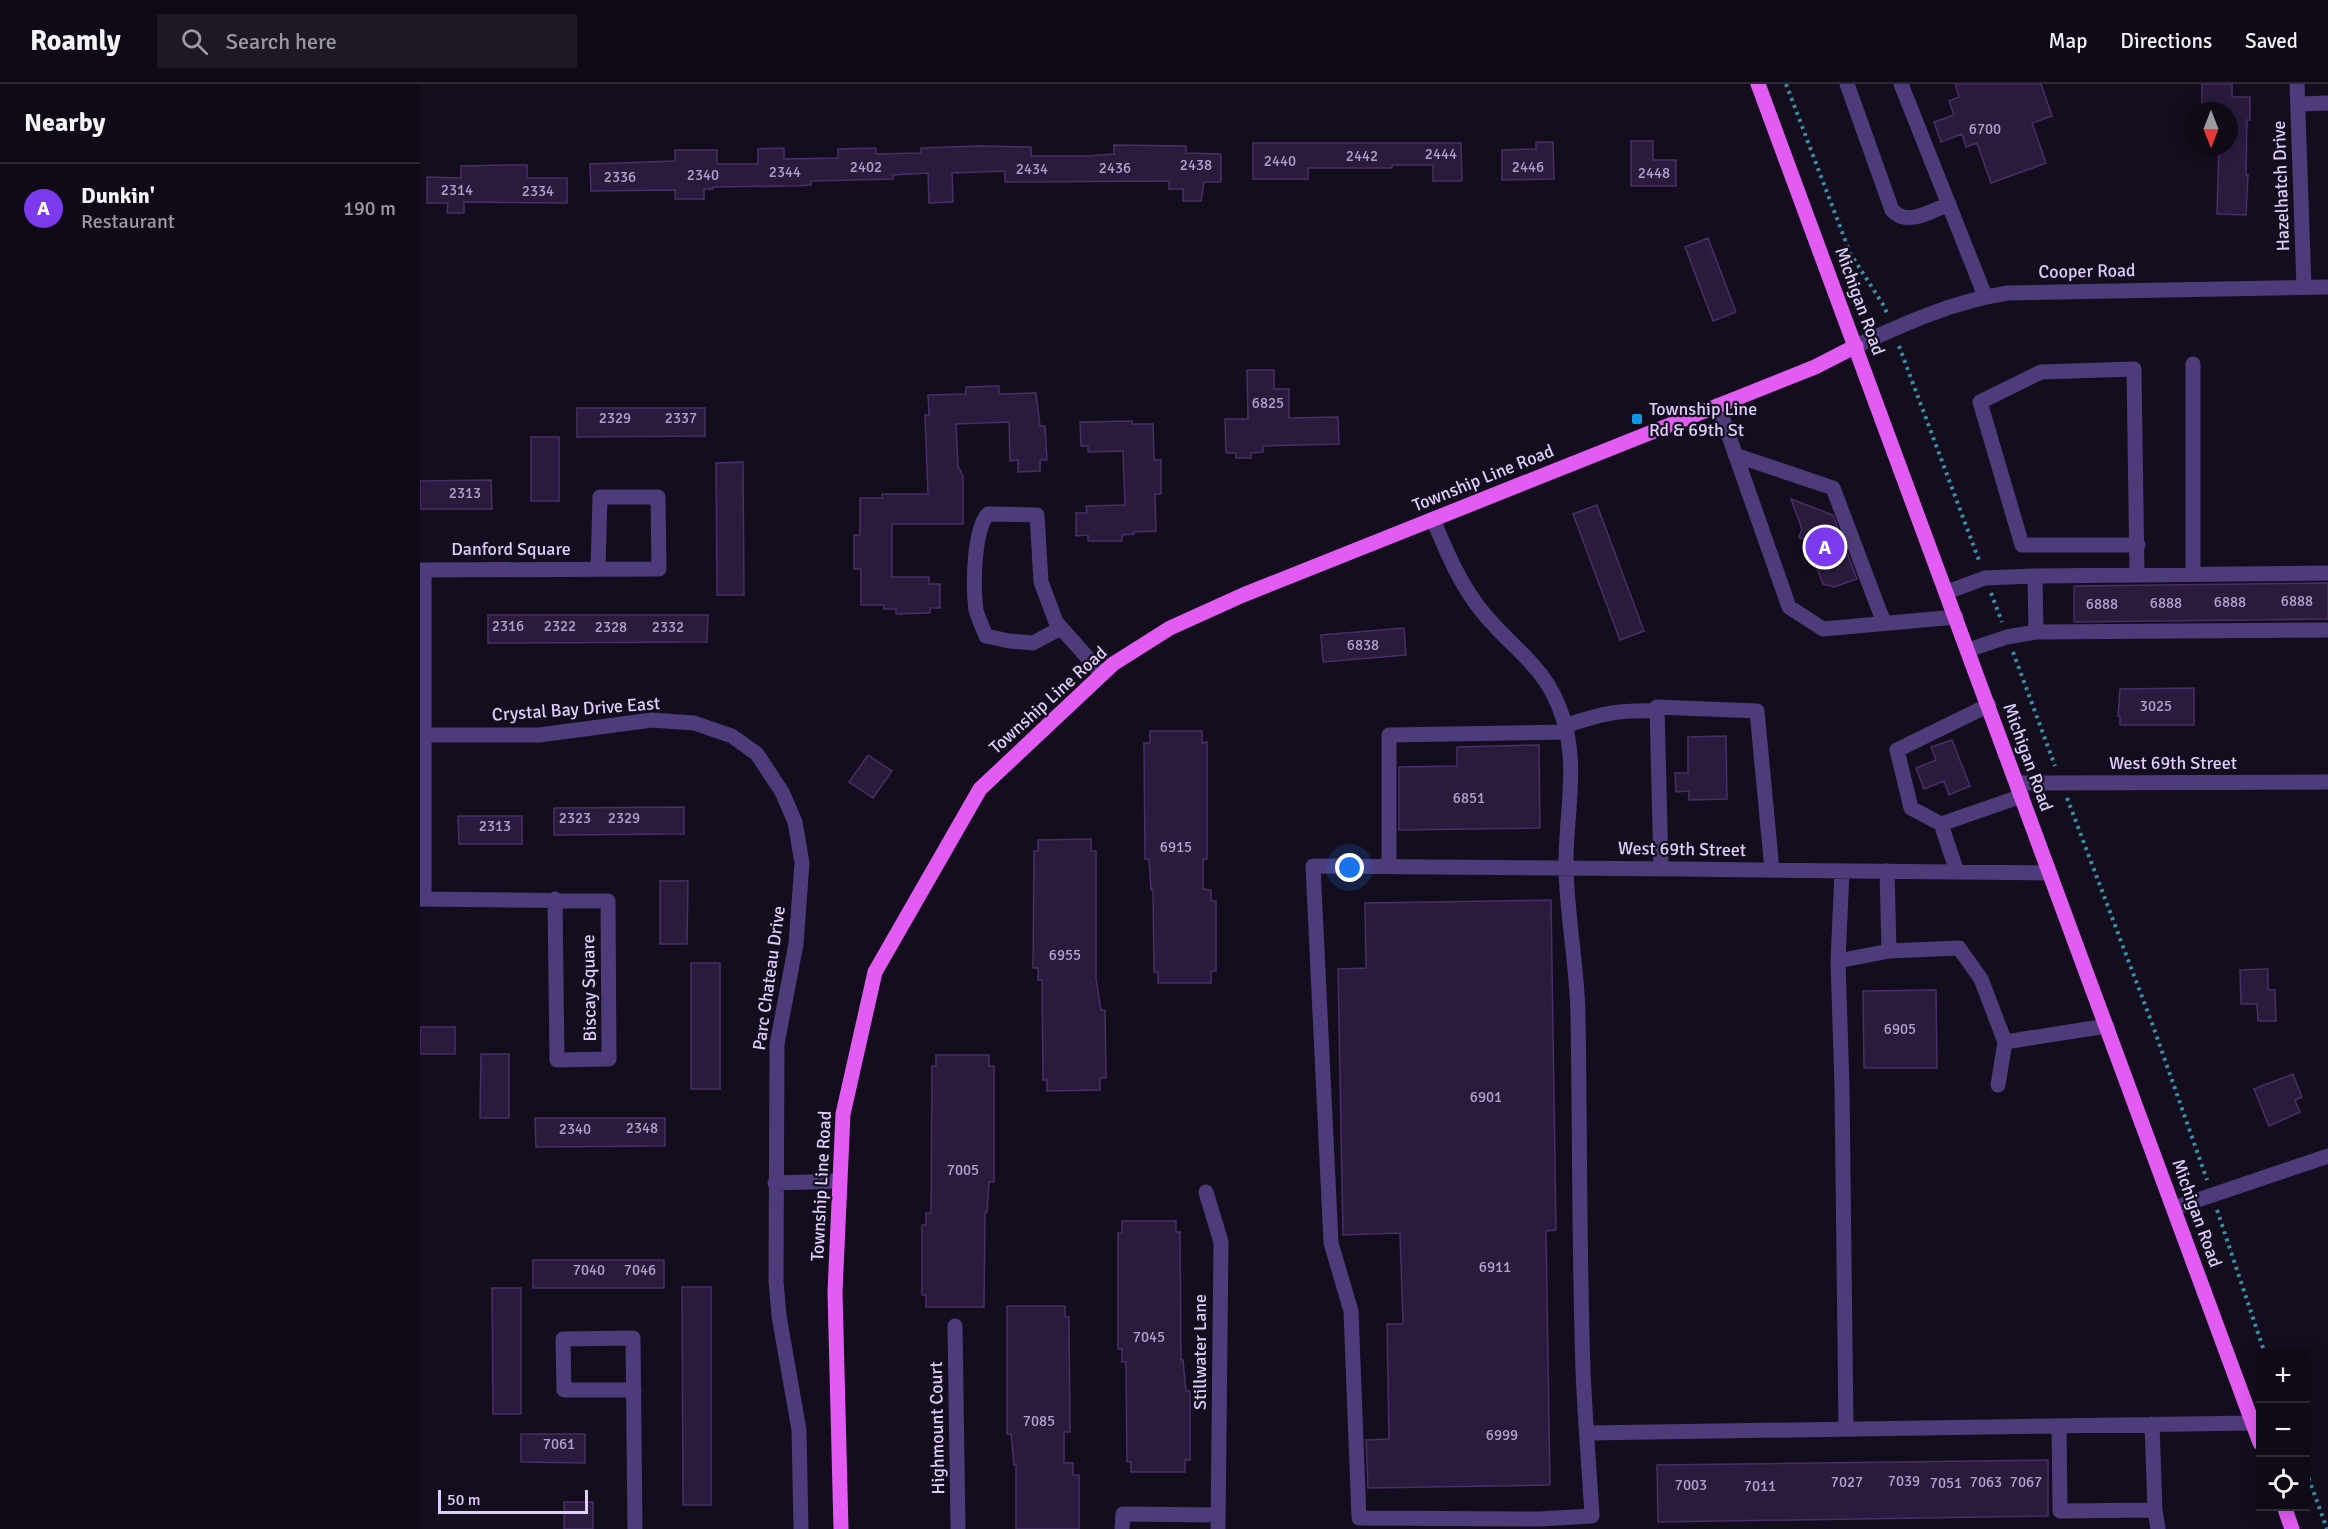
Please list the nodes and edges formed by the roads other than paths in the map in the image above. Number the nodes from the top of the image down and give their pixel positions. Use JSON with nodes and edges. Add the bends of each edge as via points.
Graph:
{"nodes":[{"id":1,"x":1758,"y":84,"type":"edge"},
{"id":2,"x":1847,"y":84,"type":"edge"},
{"id":3,"x":1901,"y":84,"type":"edge"},
{"id":4,"x":2297,"y":84,"type":"edge"},
{"id":5,"x":2298,"y":104,"type":"junction"},
{"id":6,"x":2328,"y":104,"type":"edge"},
{"id":7,"x":1948,"y":204,"type":"junction"},
{"id":8,"x":2304,"y":287,"type":"junction"},
{"id":9,"x":2328,"y":287,"type":"edge"},
{"id":10,"x":1984,"y":296,"type":"junction"},
{"id":11,"x":1856,"y":346,"type":"junction"},
{"id":12,"x":2193,"y":364,"type":"dead end"},
{"id":13,"x":1718,"y":405,"type":"junction"},
{"id":14,"x":1735,"y":454,"type":"junction"},
{"id":15,"x":1433,"y":519,"type":"junction"},
{"id":16,"x":2138,"y":545,"type":"junction"},
{"id":17,"x":598,"y":568,"type":"junction"},
{"id":18,"x":422,"y":570,"type":"edge"},
{"id":19,"x":2328,"y":573,"type":"edge"},
{"id":20,"x":2193,"y":574,"type":"junction"},
{"id":21,"x":2137,"y":575,"type":"junction"},
{"id":22,"x":2035,"y":576,"type":"junction"},
{"id":23,"x":1947,"y":592,"type":"junction"},
{"id":24,"x":1956,"y":617,"type":"junction"},
{"id":25,"x":1884,"y":623,"type":"junction"},
{"id":26,"x":1061,"y":628,"type":"junction"},
{"id":27,"x":2328,"y":630,"type":"edge"},
{"id":28,"x":2036,"y":632,"type":"junction"},
{"id":29,"x":1968,"y":650,"type":"junction"},
{"id":30,"x":1102,"y":674,"type":"junction"},
{"id":31,"x":1989,"y":705,"type":"junction"},
{"id":32,"x":1657,"y":711,"type":"junction"},
{"id":33,"x":1566,"y":729,"type":"junction"},
{"id":34,"x":422,"y":735,"type":"edge"},
{"id":35,"x":2328,"y":782,"type":"edge"},
{"id":36,"x":2020,"y":790,"type":"junction"},
{"id":37,"x":795,"y":822,"type":"joint"},
{"id":38,"x":1941,"y":825,"type":"junction"},
{"id":39,"x":1389,"y":866,"type":"junction"},
{"id":40,"x":1566,"y":868,"type":"junction"},
{"id":41,"x":1661,"y":869,"type":"junction"},
{"id":42,"x":1772,"y":870,"type":"junction"},
{"id":43,"x":1842,"y":870,"type":"junction"},
{"id":44,"x":1887,"y":871,"type":"junction"},
{"id":45,"x":1957,"y":872,"type":"junction"},
{"id":46,"x":2050,"y":873,"type":"junction"},
{"id":47,"x":422,"y":898,"type":"edge"},
{"id":48,"x":555,"y":899,"type":"junction"},
{"id":49,"x":1889,"y":951,"type":"junction"},
{"id":50,"x":1838,"y":961,"type":"junction"},
{"id":51,"x":2107,"y":1026,"type":"junction"},
{"id":52,"x":2005,"y":1042,"type":"junction"},
{"id":53,"x":1998,"y":1085,"type":"dead end"},
{"id":54,"x":2328,"y":1156,"type":"edge"},
{"id":55,"x":840,"y":1181,"type":"junction"},
{"id":56,"x":775,"y":1183,"type":"junction"},
{"id":57,"x":1206,"y":1192,"type":"dead end"},
{"id":58,"x":2174,"y":1208,"type":"junction"},
{"id":59,"x":955,"y":1326,"type":"dead end"},
{"id":60,"x":633,"y":1390,"type":"junction"},
{"id":61,"x":2253,"y":1423,"type":"junction"},
{"id":62,"x":2152,"y":1424,"type":"junction"},
{"id":63,"x":2059,"y":1426,"type":"junction"},
{"id":64,"x":1846,"y":1429,"type":"junction"},
{"id":65,"x":2256,"y":1432,"type":"edge"},
{"id":66,"x":1587,"y":1433,"type":"junction"},
{"id":67,"x":2155,"y":1510,"type":"junction"},
{"id":68,"x":2286,"y":1511,"type":"edge"},
{"id":69,"x":1218,"y":1522,"type":"edge"},
{"id":70,"x":635,"y":1529,"type":"edge"},
{"id":71,"x":801,"y":1529,"type":"edge"},
{"id":72,"x":841,"y":1529,"type":"edge"},
{"id":73,"x":958,"y":1529,"type":"edge"},
{"id":74,"x":1122,"y":1529,"type":"edge"},
{"id":75,"x":2158,"y":1529,"type":"edge"},
{"id":76,"x":2292,"y":1529,"type":"edge"}],
"edges":[{"from":1,"to":11,"type":"main road","name":"Michigan Road"},
{"from":2,"to":7,"type":"street","via":[[1897,216],[1914,217]]},
{"from":3,"to":7,"type":"street"},
{"from":4,"to":5,"type":"street","name":"Hazelhatch Drive"},
{"from":5,"to":6,"type":"street"},
{"from":5,"to":8,"type":"street","name":"Hazelhatch Drive"},
{"from":7,"to":10,"type":"street"},
{"from":8,"to":9,"type":"street","name":"Cooper Road"},
{"from":8,"to":10,"type":"street","name":"Cooper Road","via":[[2047,291]]},
{"from":10,"to":11,"type":"street","name":"Cooper Road","via":[[1920,317]]},
{"from":11,"to":13,"type":"main road","name":"Township Line Road"},
{"from":11,"to":23,"type":"main road","name":"Michigan Road"},
{"from":12,"to":20,"type":"street"},
{"from":13,"to":14,"type":"street"},
{"from":13,"to":15,"type":"main road","name":"Township Line Road"},
{"from":14,"to":25,"type":"street","via":[[1833,488]]},
{"from":14,"to":25,"type":"street","via":[[1789,607],[1823,629]]},
{"from":15,"to":30,"type":"main road","name":"Township Line Road","via":[[1170,628]]},
{"from":15,"to":33,"type":"street","via":[[1467,591],[1483,614],[1537,668],[1553,694]]},
{"from":16,"to":16,"type":"street","via":[[2134,369],[2041,372],[1980,402],[2022,545]]},
{"from":16,"to":21,"type":"street"},
{"from":17,"to":17,"type":"street","name":"Danford Square","via":[[659,569],[658,497],[600,497]]},
{"from":17,"to":18,"type":"street","name":"Danford Square"},
{"from":18,"to":34,"type":"street","name":"Danford Square"},
{"from":19,"to":20,"type":"street"},
{"from":20,"to":21,"type":"street"},
{"from":21,"to":22,"type":"street"},
{"from":22,"to":23,"type":"street","via":[[1985,578]]},
{"from":22,"to":28,"type":"street"},
{"from":23,"to":24,"type":"main road","name":"Michigan Road"},
{"from":24,"to":25,"type":"street"},
{"from":24,"to":29,"type":"main road","name":"Michigan Road"},
{"from":26,"to":26,"type":"street","via":[[1041,582],[1037,515],[988,514],[976,545],[976,611],[986,636],[1033,643]]},
{"from":26,"to":30,"type":"street"},
{"from":27,"to":28,"type":"street"},
{"from":28,"to":29,"type":"street"},
{"from":29,"to":31,"type":"main road","name":"Michigan Road"},
{"from":30,"to":55,"type":"main road","name":"Township Line Road","via":[[980,789],[874,972],[843,1114]]},
{"from":31,"to":36,"type":"main road","name":"Michigan Road"},
{"from":31,"to":38,"type":"street","via":[[1897,750],[1911,808]]},
{"from":32,"to":33,"type":"street","via":[[1623,710],[1597,715]]},
{"from":32,"to":41,"type":"street"},
{"from":32,"to":42,"type":"street","via":[[1657,707],[1757,711]]},
{"from":33,"to":39,"type":"street","via":[[1389,735]]},
{"from":33,"to":40,"type":"street","via":[[1571,766]]},
{"from":34,"to":37,"type":"street","name":"Crystal Bay Drive East","via":[[539,735],[652,720],[694,723],[732,736],[757,754],[782,792]]},
{"from":34,"to":47,"type":"street","name":"Biscay Square"},
{"from":35,"to":36,"type":"street","name":"West 69th Street","via":[[2062,783]]},
{"from":36,"to":38,"type":"street","name":"West 69th Street"},
{"from":36,"to":46,"type":"main road","name":"Michigan Road"},
{"from":37,"to":56,"type":"street","name":"Parc Chateau Drive","via":[[802,862],[796,944],[777,1044]]},
{"from":38,"to":45,"type":"street"},
{"from":39,"to":40,"type":"street","name":"West 69th Street"},
{"from":39,"to":66,"type":"street","name":"West 69th Street","via":[[1313,866],[1332,1243],[1351,1311],[1359,1518],[1592,1516]]},
{"from":40,"to":41,"type":"street","name":"West 69th Street"},
{"from":40,"to":66,"type":"street","via":[[1578,1011],[1579,1208]]},
{"from":41,"to":42,"type":"street","name":"West 69th Street"},
{"from":42,"to":43,"type":"street","name":"West 69th Street"},
{"from":43,"to":44,"type":"street","name":"West 69th Street"},
{"from":43,"to":50,"type":"street"},
{"from":44,"to":45,"type":"street","name":"West 69th Street"},
{"from":44,"to":49,"type":"street"},
{"from":45,"to":46,"type":"street","name":"West 69th Street"},
{"from":46,"to":51,"type":"main road","name":"Michigan Road"},
{"from":47,"to":48,"type":"street","name":"Biscay Square"},
{"from":48,"to":48,"type":"street","name":"Biscay Square","via":[[608,901],[609,1059],[557,1060]]},
{"from":49,"to":50,"type":"street"},
{"from":49,"to":52,"type":"street","via":[[1959,948],[1981,979]]},
{"from":50,"to":64,"type":"street"},
{"from":51,"to":52,"type":"street"},
{"from":51,"to":58,"type":"main road","name":"Michigan Road"},
{"from":52,"to":53,"type":"street"},
{"from":54,"to":58,"type":"street"},
{"from":55,"to":56,"type":"street"},
{"from":55,"to":72,"type":"main road","name":"Township Line Road","via":[[835,1292]]},
{"from":56,"to":71,"type":"street","name":"Parc Chateau Drive","via":[[776,1281],[798,1430]]},
{"from":57,"to":69,"type":"street","name":"Stillwater Lane","via":[[1221,1242]]},
{"from":58,"to":61,"type":"main road","name":"Michigan Road"},
{"from":59,"to":73,"type":"street","name":"Highmount Court"},
{"from":60,"to":60,"type":"street","via":[[564,1390],[563,1338],[633,1338]]},
{"from":60,"to":70,"type":"street"},
{"from":61,"to":62,"type":"street"},
{"from":61,"to":65,"type":"main road","name":"Michigan Road"},
{"from":62,"to":63,"type":"street"},
{"from":62,"to":67,"type":"street"},
{"from":63,"to":64,"type":"street"},
{"from":63,"to":67,"type":"street","via":[[2060,1511]]},
{"from":64,"to":66,"type":"street"},
{"from":67,"to":75,"type":"street"},
{"from":68,"to":76,"type":"main road"},
{"from":69,"to":74,"type":"street","name":"Stillwater Lane","via":[[1123,1514]]}]}
